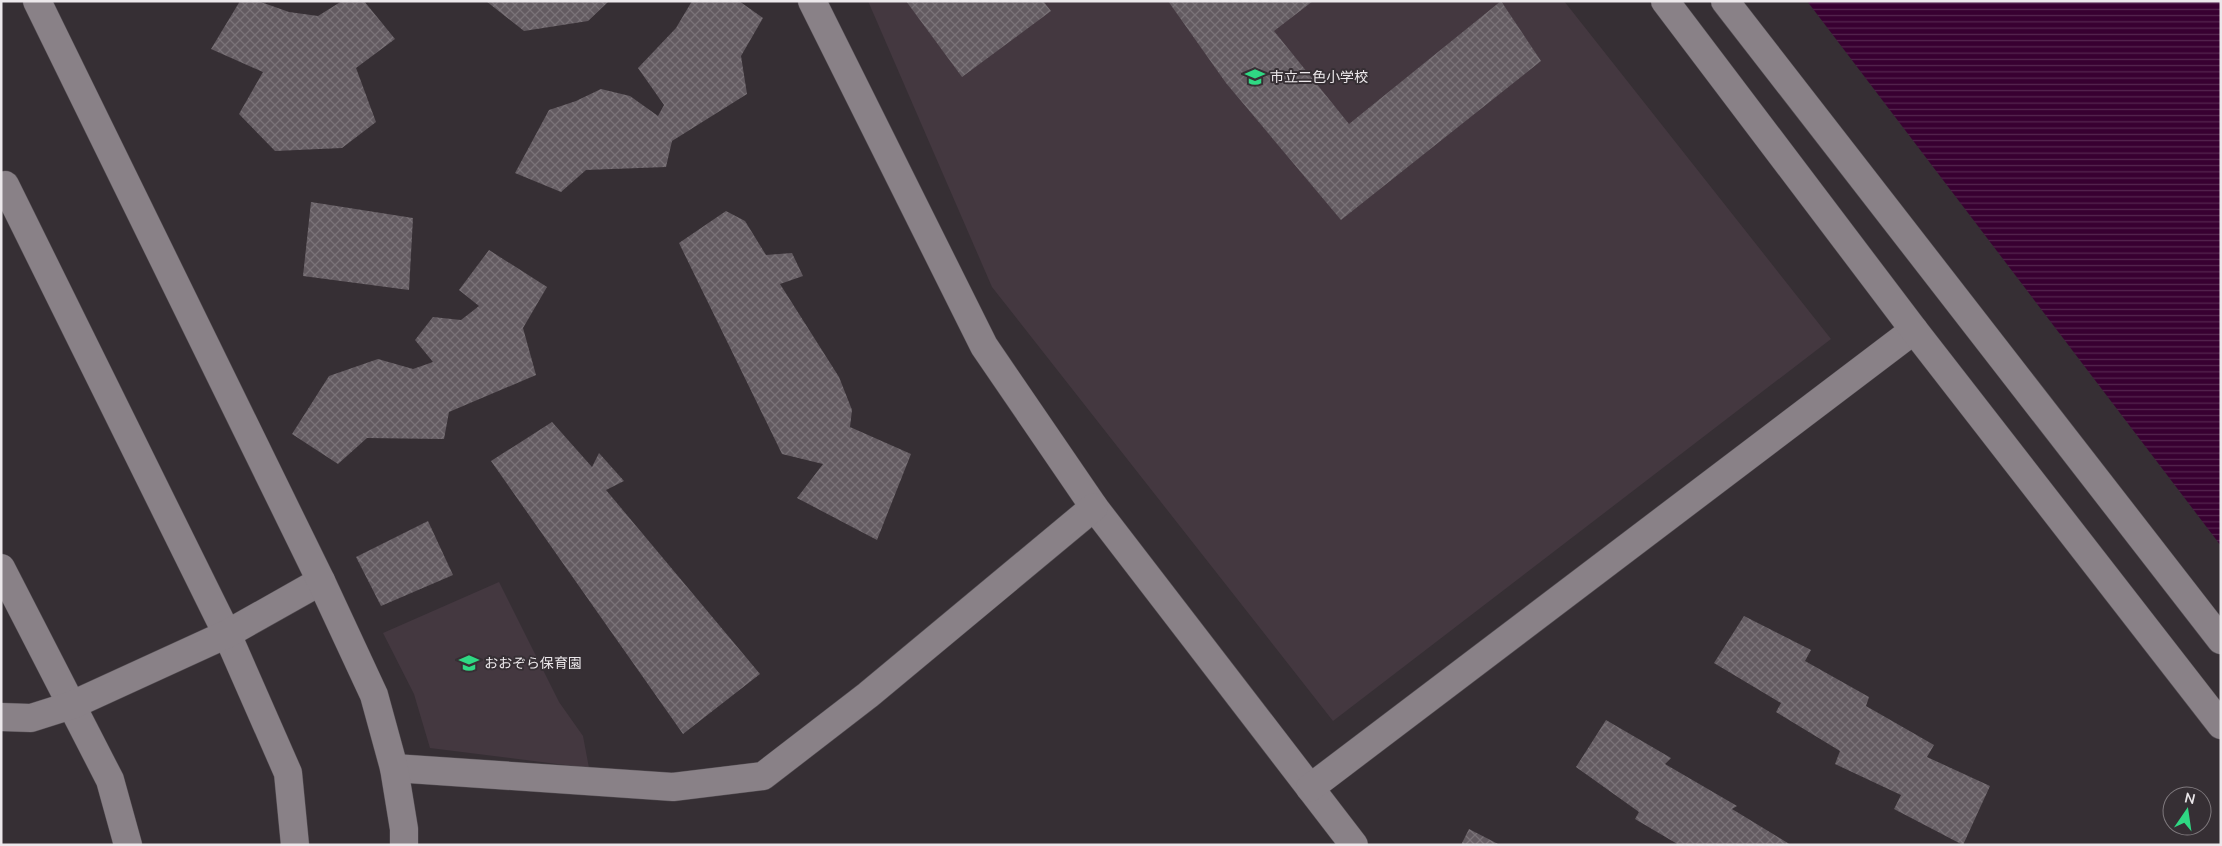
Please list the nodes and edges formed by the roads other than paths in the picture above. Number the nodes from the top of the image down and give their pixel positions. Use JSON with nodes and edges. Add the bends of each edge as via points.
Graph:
{"nodes":[{"id":1,"x":37,"y":1,"type":"edge"},
{"id":2,"x":812,"y":1,"type":"edge"},
{"id":3,"x":1665,"y":1,"type":"edge"},
{"id":4,"x":1724,"y":1,"type":"edge"},
{"id":5,"x":1,"y":186,"type":"edge"},
{"id":6,"x":1914,"y":330,"type":"junction"},
{"id":7,"x":1094,"y":507,"type":"junction"},
{"id":8,"x":1,"y":568,"type":"edge"},
{"id":9,"x":321,"y":580,"type":"junction"},
{"id":10,"x":227,"y":634,"type":"junction"},
{"id":11,"x":2221,"y":640,"type":"edge"},
{"id":12,"x":72,"y":705,"type":"junction"},
{"id":13,"x":1,"y":717,"type":"edge"},
{"id":14,"x":2221,"y":725,"type":"edge"},
{"id":15,"x":394,"y":768,"type":"junction"},
{"id":16,"x":1310,"y":788,"type":"junction"},
{"id":17,"x":128,"y":845,"type":"edge"},
{"id":18,"x":295,"y":845,"type":"edge"},
{"id":19,"x":404,"y":845,"type":"edge"},
{"id":20,"x":1354,"y":845,"type":"edge"}],
"edges":[{"from":1,"to":9,"type":"street"},
{"from":2,"to":7,"type":"street","via":[[984,346]]},
{"from":3,"to":6,"type":"street"},
{"from":4,"to":11,"type":"street"},
{"from":5,"to":10,"type":"street","via":[[4,185]]},
{"from":6,"to":14,"type":"street"},
{"from":6,"to":16,"type":"street"},
{"from":7,"to":15,"type":"street","via":[[868,694],[763,776],[673,786]]},
{"from":7,"to":16,"type":"street"},
{"from":8,"to":12,"type":"street"},
{"from":9,"to":10,"type":"street"},
{"from":9,"to":15,"type":"street","via":[[374,695]]},
{"from":10,"to":12,"type":"street"},
{"from":10,"to":18,"type":"street","via":[[288,773]]},
{"from":12,"to":13,"type":"street","via":[[31,718]]},
{"from":12,"to":17,"type":"street","via":[[110,780]]},
{"from":15,"to":19,"type":"street"},
{"from":16,"to":20,"type":"street"}]}
